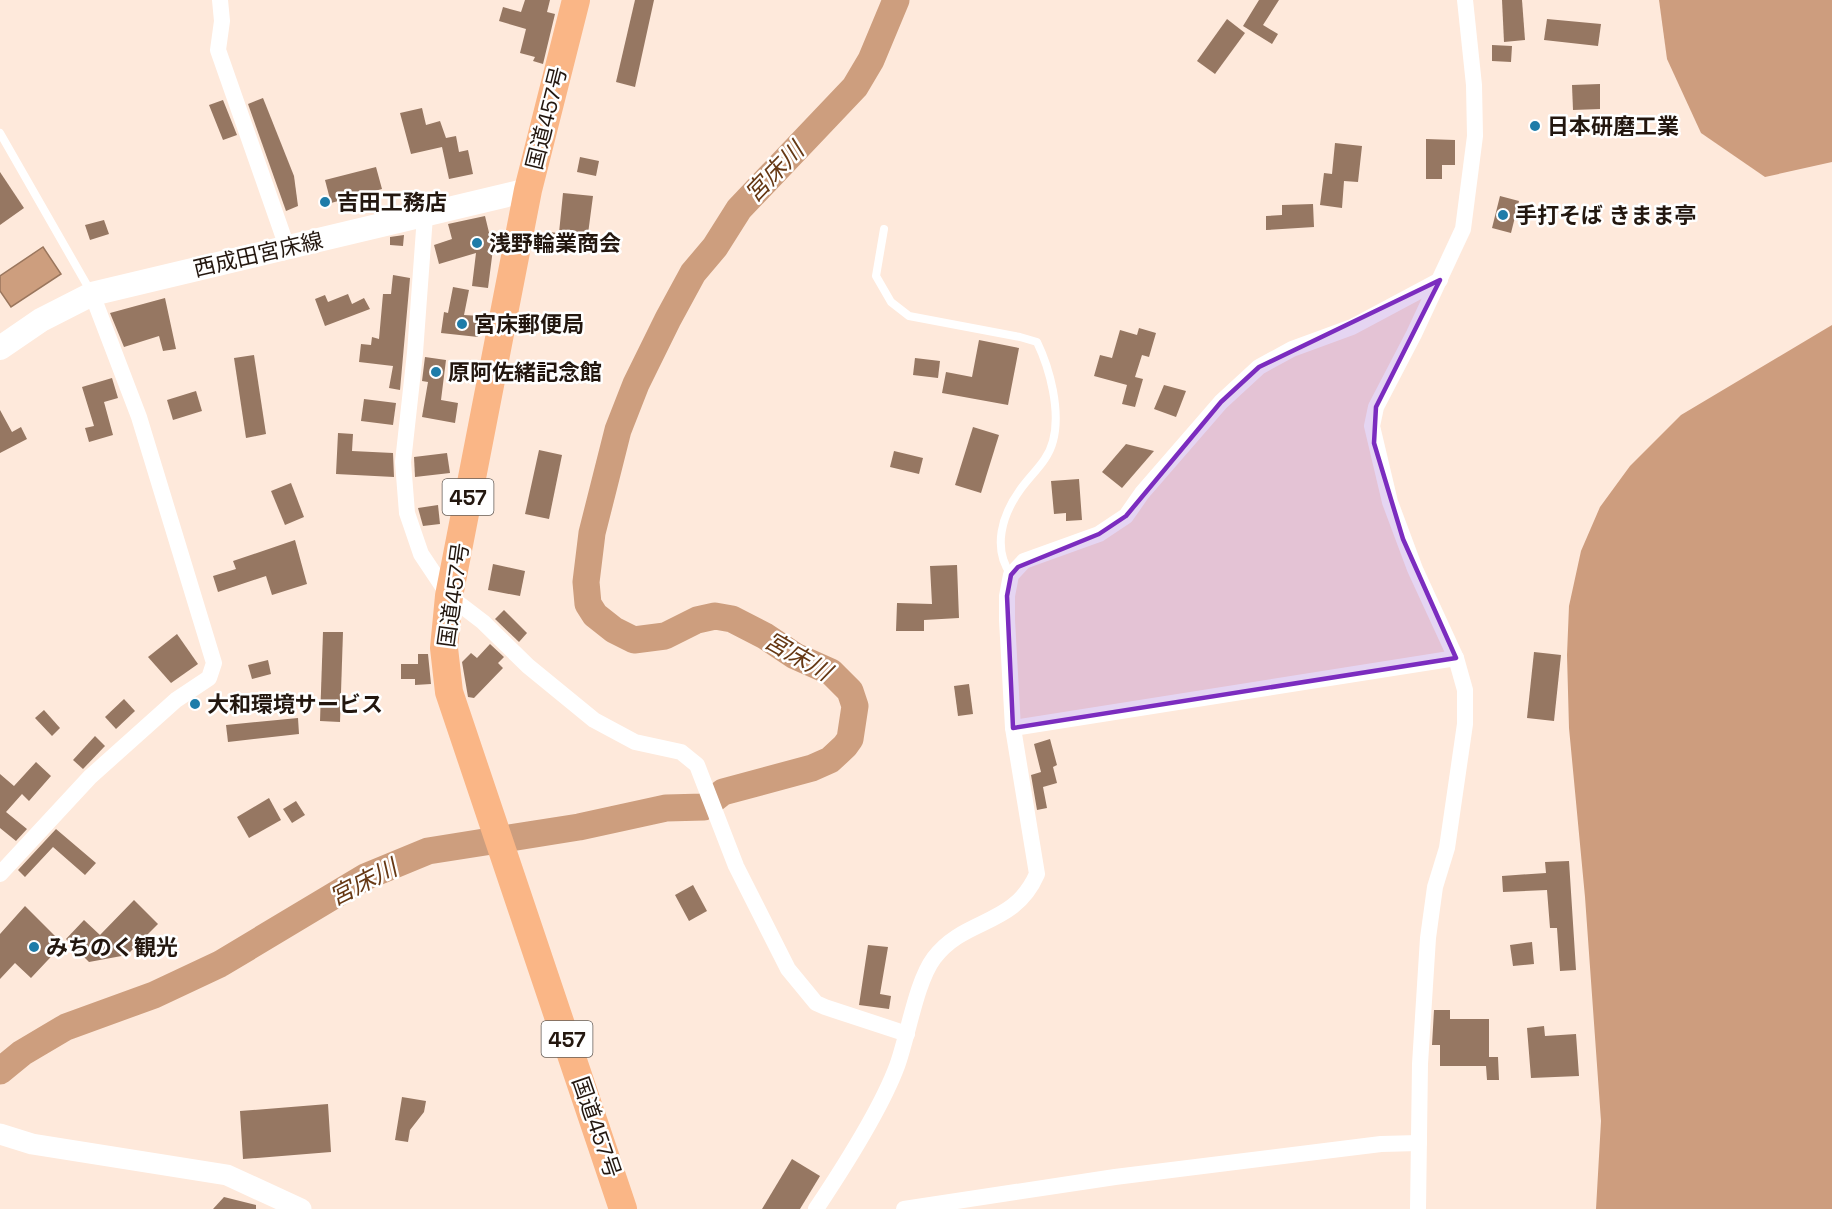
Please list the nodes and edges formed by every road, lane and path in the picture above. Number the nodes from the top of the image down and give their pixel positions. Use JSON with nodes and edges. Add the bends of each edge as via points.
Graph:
{"nodes":[{"id":1,"x":220,"y":0,"type":"edge"},
{"id":2,"x":576,"y":0,"type":"edge"},
{"id":3,"x":1465,"y":0,"type":"edge"},
{"id":4,"x":0,"y":133,"type":"edge"},
{"id":5,"x":528,"y":190,"type":"junction"},
{"id":6,"x":426,"y":216,"type":"junction"},
{"id":7,"x":884,"y":229,"type":"dead end"},
{"id":8,"x":287,"y":246,"type":"junction"},
{"id":9,"x":1440,"y":280,"type":"junction"},
{"id":10,"x":92,"y":294,"type":"junction"},
{"id":11,"x":0,"y":348,"type":"edge"},
{"id":12,"x":1011,"y":574,"type":"junction"},
{"id":13,"x":449,"y":596,"type":"junction"},
{"id":14,"x":1456,"y":658,"type":"junction"},
{"id":15,"x":1013,"y":728,"type":"junction"},
{"id":16,"x":0,"y":874,"type":"edge"},
{"id":17,"x":907,"y":1034,"type":"junction"},
{"id":18,"x":1,"y":1134,"type":"edge"},
{"id":19,"x":1419,"y":1143,"type":"junction"},
{"id":20,"x":301,"y":1209,"type":"edge"},
{"id":21,"x":623,"y":1209,"type":"edge"},
{"id":22,"x":816,"y":1209,"type":"edge"},
{"id":23,"x":904,"y":1209,"type":"edge"},
{"id":24,"x":1418,"y":1209,"type":"edge"}],
"edges":[{"from":1,"to":8,"type":"street","via":[[218,50]]},
{"from":2,"to":5,"type":"highway","name":"国道457号","number":"457"},
{"from":3,"to":9,"type":"street","via":[[1474,85],[1473,162],[1463,229]]},
{"from":4,"to":10,"type":"lane"},
{"from":5,"to":6,"type":"main road","name":"西成田宮床線"},
{"from":5,"to":13,"type":"highway","name":"国道457号","number":"457"},
{"from":6,"to":8,"type":"main road","name":"西成田宮床線"},
{"from":6,"to":13,"type":"street","via":[[403,462],[404,491],[421,554]]},
{"from":7,"to":12,"type":"lane","via":[[876,276],[891,302],[909,316],[1037,342],[1046,360],[1056,421],[1053,441],[1039,469],[1005,516],[1000,544],[1002,561]]},
{"from":8,"to":10,"type":"main road","name":"西成田宮床線"},
{"from":9,"to":12,"type":"street","via":[[1352,327],[1292,349],[1258,367],[1221,402],[1126,516],[1099,534],[1024,561]]},
{"from":9,"to":14,"type":"street","via":[[1376,407],[1372,426],[1390,502],[1415,569]]},
{"from":10,"to":11,"type":"main road","name":"西成田宮床線","via":[[41,320]]},
{"from":10,"to":16,"type":"street","via":[[139,417],[214,663],[209,678],[176,700],[90,777]]},
{"from":12,"to":15,"type":"street","via":[[1007,620]]},
{"from":13,"to":17,"type":"street","via":[[594,720],[635,742],[681,752],[698,765],[729,849],[795,982],[825,1008]]},
{"from":13,"to":21,"type":"highway","name":"国道457号","number":"457","via":[[444,648],[449,692]]},
{"from":14,"to":15,"type":"street"},
{"from":14,"to":19,"type":"street","via":[[1465,690],[1465,724],[1447,848],[1435,886],[1428,938]]},
{"from":15,"to":17,"type":"street","via":[[1037,874],[1026,896],[1012,909],[954,938],[933,959]]},
{"from":17,"to":22,"type":"street","via":[[887,1088]]},
{"from":18,"to":20,"type":"street","via":[[32,1144],[227,1175]]},
{"from":19,"to":23,"type":"street","via":[[1381,1144],[1127,1176]]},
{"from":19,"to":24,"type":"street"}]}
